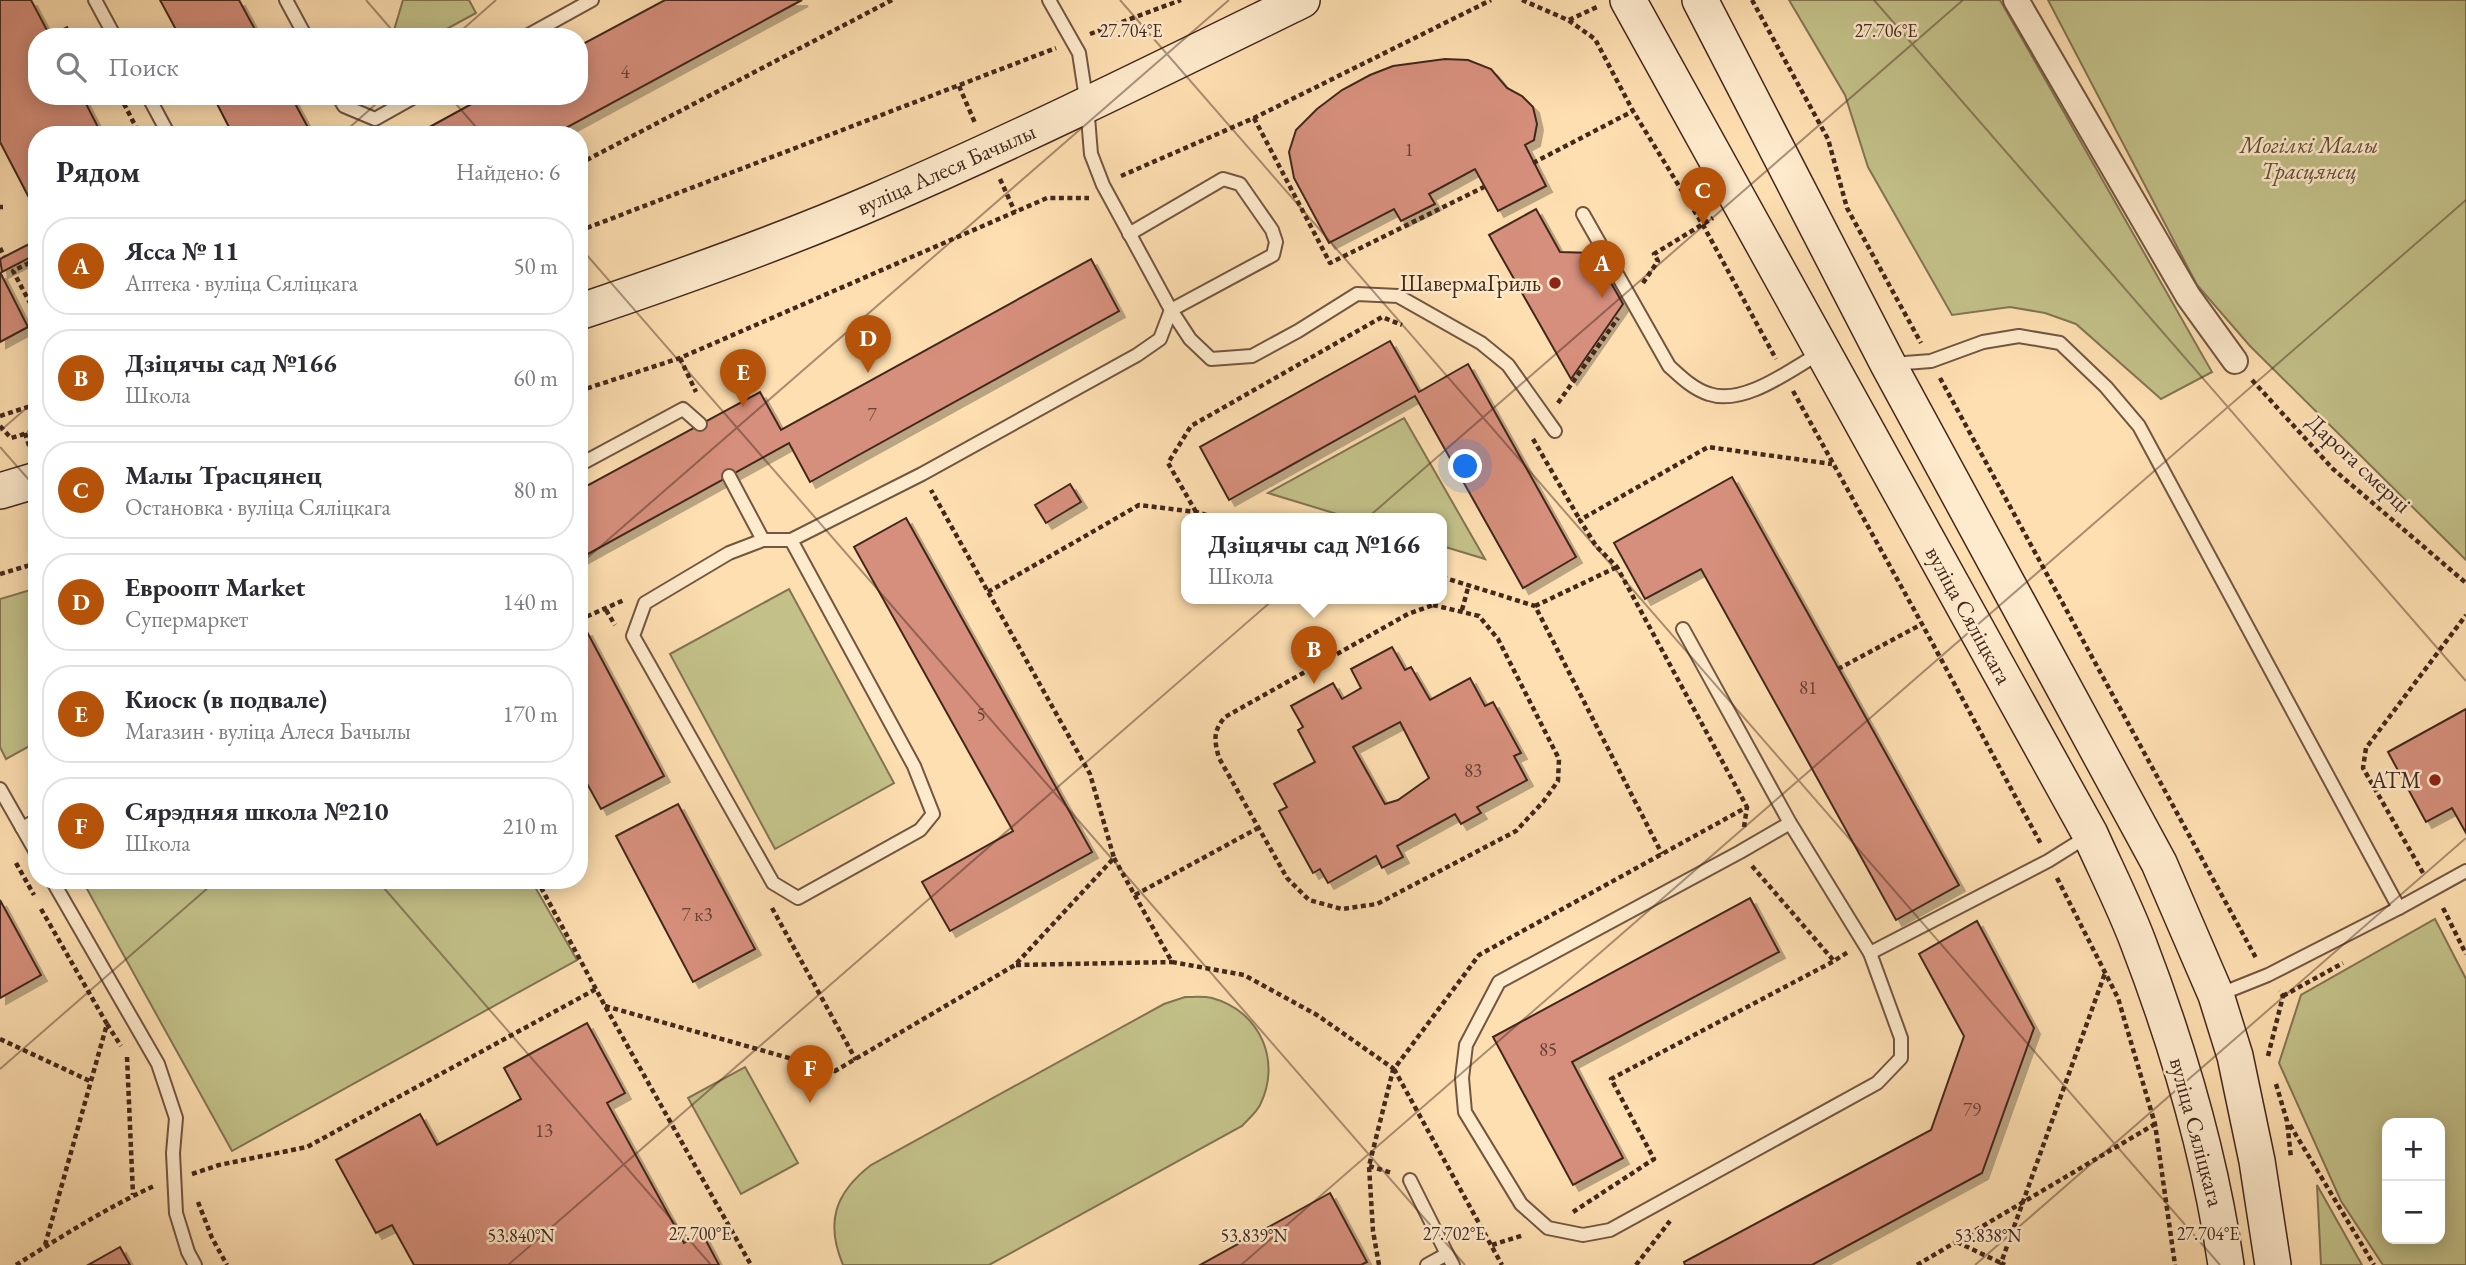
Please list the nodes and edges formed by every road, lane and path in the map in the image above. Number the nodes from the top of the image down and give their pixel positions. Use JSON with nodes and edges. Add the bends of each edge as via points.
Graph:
{"nodes":[{"id":1,"x":95,"y":0,"type":"edge"},
{"id":2,"x":286,"y":0,"type":"edge"},
{"id":3,"x":592,"y":0,"type":"edge"},
{"id":4,"x":892,"y":0,"type":"edge"},
{"id":5,"x":1049,"y":0,"type":"edge"},
{"id":6,"x":1181,"y":0,"type":"edge"},
{"id":7,"x":1302,"y":0,"type":"edge"},
{"id":8,"x":1491,"y":0,"type":"edge"},
{"id":9,"x":1522,"y":0,"type":"edge"},
{"id":10,"x":1610,"y":0,"type":"edge"},
{"id":11,"x":1628,"y":0,"type":"edge"},
{"id":12,"x":1700,"y":0,"type":"edge"},
{"id":13,"x":2016,"y":0,"type":"edge"},
{"id":14,"x":1568,"y":20,"type":"junction"},
{"id":15,"x":110,"y":28,"type":"edge"},
{"id":16,"x":301,"y":28,"type":"edge"},
{"id":17,"x":541,"y":28,"type":"edge"},
{"id":18,"x":1072,"y":41,"type":"junction"},
{"id":19,"x":1087,"y":104,"type":"junction"},
{"id":20,"x":125,"y":105,"type":"edge"},
{"id":21,"x":153,"y":105,"type":"edge"},
{"id":22,"x":343,"y":105,"type":"edge"},
{"id":23,"x":400,"y":105,"type":"edge"},
{"id":24,"x":1633,"y":111,"type":"junction"},
{"id":25,"x":1254,"y":118,"type":"junction"},
{"id":26,"x":136,"y":126,"type":"edge"},
{"id":27,"x":164,"y":126,"type":"edge"},
{"id":28,"x":588,"y":158,"type":"edge"},
{"id":29,"x":1533,"y":163,"type":"dead end"},
{"id":30,"x":1103,"y":185,"type":"junction"},
{"id":31,"x":1484,"y":187,"type":"dead end"},
{"id":32,"x":1583,"y":214,"type":"dead end"},
{"id":33,"x":1703,"y":225,"type":"junction"},
{"id":34,"x":588,"y":228,"type":"edge"},
{"id":35,"x":1129,"y":234,"type":"junction"},
{"id":36,"x":0,"y":248,"type":"edge"},
{"id":37,"x":4,"y":256,"type":"dead end"},
{"id":38,"x":28,"y":263,"type":"edge"},
{"id":39,"x":28,"y":299,"type":"edge"},
{"id":40,"x":1632,"y":299,"type":"junction"},
{"id":41,"x":588,"y":309,"type":"edge"},
{"id":42,"x":1171,"y":310,"type":"junction"},
{"id":43,"x":1407,"y":326,"type":"dead end"},
{"id":44,"x":1823,"y":351,"type":"junction"},
{"id":45,"x":2235,"y":361,"type":"joint"},
{"id":46,"x":1888,"y":364,"type":"junction"},
{"id":47,"x":1784,"y":373,"type":"junction"},
{"id":48,"x":588,"y":388,"type":"edge"},
{"id":49,"x":28,"y":407,"type":"edge"},
{"id":50,"x":0,"y":416,"type":"edge"},
{"id":51,"x":1546,"y":420,"type":"junction"},
{"id":52,"x":700,"y":424,"type":"dead end"},
{"id":53,"x":0,"y":426,"type":"edge"},
{"id":54,"x":1555,"y":431,"type":"dead end"},
{"id":55,"x":28,"y":433,"type":"edge"},
{"id":56,"x":1532,"y":438,"type":"dead end"},
{"id":57,"x":588,"y":460,"type":"edge"},
{"id":58,"x":1833,"y":464,"type":"junction"},
{"id":59,"x":922,"y":474,"type":"junction"},
{"id":60,"x":729,"y":476,"type":"dead end"},
{"id":61,"x":28,"y":483,"type":"edge"},
{"id":62,"x":0,"y":491,"type":"edge"},
{"id":63,"x":1196,"y":512,"type":"junction"},
{"id":64,"x":1200,"y":513,"type":"edge"},
{"id":65,"x":1580,"y":520,"type":"junction"},
{"id":66,"x":763,"y":540,"type":"junction"},
{"id":67,"x":791,"y":540,"type":"junction"},
{"id":68,"x":28,"y":566,"type":"edge"},
{"id":69,"x":1617,"y":567,"type":"junction"},
{"id":70,"x":0,"y":575,"type":"edge"},
{"id":71,"x":1447,"y":578,"type":"edge"},
{"id":72,"x":2466,"y":583,"type":"edge"},
{"id":73,"x":1469,"y":584,"type":"junction"},
{"id":74,"x":988,"y":592,"type":"junction"},
{"id":75,"x":630,"y":597,"type":"dead end"},
{"id":76,"x":1535,"y":606,"type":"junction"},
{"id":77,"x":1462,"y":610,"type":"junction"},
{"id":78,"x":2466,"y":615,"type":"edge"},
{"id":79,"x":588,"y":617,"type":"edge"},
{"id":80,"x":1922,"y":624,"type":"junction"},
{"id":81,"x":1683,"y":629,"type":"dead end"},
{"id":82,"x":1838,"y":669,"type":"dead end"},
{"id":83,"x":0,"y":789,"type":"edge"},
{"id":84,"x":1747,"y":807,"type":"junction"},
{"id":85,"x":1790,"y":823,"type":"junction"},
{"id":86,"x":28,"y":825,"type":"edge"},
{"id":87,"x":22,"y":828,"type":"junction"},
{"id":88,"x":1258,"y":828,"type":"junction"},
{"id":89,"x":2090,"y":834,"type":"junction"},
{"id":90,"x":28,"y":838,"type":"edge"},
{"id":91,"x":1740,"y":852,"type":"junction"},
{"id":92,"x":1662,"y":854,"type":"junction"},
{"id":93,"x":1114,"y":858,"type":"junction"},
{"id":94,"x":13,"y":859,"type":"dead end"},
{"id":95,"x":2048,"y":861,"type":"junction"},
{"id":96,"x":2466,"y":871,"type":"edge"},
{"id":97,"x":28,"y":885,"type":"edge"},
{"id":98,"x":30,"y":889,"type":"edge"},
{"id":99,"x":57,"y":889,"type":"edge"},
{"id":100,"x":542,"y":889,"type":"edge"},
{"id":101,"x":2432,"y":890,"type":"junction"},
{"id":102,"x":1135,"y":895,"type":"junction"},
{"id":103,"x":2399,"y":908,"type":"junction"},
{"id":104,"x":2443,"y":908,"type":"junction"},
{"id":105,"x":2431,"y":914,"type":"dead end"},
{"id":106,"x":1867,"y":948,"type":"junction"},
{"id":107,"x":2466,"y":954,"type":"edge"},
{"id":108,"x":2351,"y":958,"type":"dead end"},
{"id":109,"x":1834,"y":961,"type":"junction"},
{"id":110,"x":1172,"y":962,"type":"junction"},
{"id":111,"x":1015,"y":965,"type":"junction"},
{"id":112,"x":2105,"y":972,"type":"junction"},
{"id":113,"x":596,"y":989,"type":"junction"},
{"id":114,"x":2216,"y":995,"type":"junction"},
{"id":115,"x":2283,"y":996,"type":"dead end"},
{"id":116,"x":605,"y":1006,"type":"junction"},
{"id":117,"x":107,"y":1024,"type":"junction"},
{"id":118,"x":0,"y":1039,"type":"edge"},
{"id":119,"x":1394,"y":1069,"type":"junction"},
{"id":120,"x":92,"y":1082,"type":"junction"},
{"id":121,"x":2287,"y":1121,"type":"dead end"},
{"id":122,"x":2155,"y":1124,"type":"junction"},
{"id":123,"x":181,"y":1176,"type":"junction"},
{"id":124,"x":1410,"y":1180,"type":"dead end"},
{"id":125,"x":133,"y":1195,"type":"junction"},
{"id":126,"x":2022,"y":1203,"type":"junction"},
{"id":127,"x":1548,"y":1228,"type":"junction"},
{"id":128,"x":1958,"y":1242,"type":"junction"},
{"id":129,"x":1492,"y":1245,"type":"junction"},
{"id":130,"x":45,"y":1246,"type":"junction"},
{"id":131,"x":1450,"y":1260,"type":"edge"},
{"id":132,"x":1926,"y":1262,"type":"edge"},
{"id":133,"x":2003,"y":1264,"type":"edge"},
{"id":134,"x":18,"y":1265,"type":"edge"},
{"id":135,"x":195,"y":1265,"type":"edge"},
{"id":136,"x":227,"y":1265,"type":"edge"},
{"id":137,"x":751,"y":1265,"type":"edge"},
{"id":138,"x":1379,"y":1265,"type":"edge"},
{"id":139,"x":1427,"y":1265,"type":"edge"},
{"id":140,"x":1502,"y":1265,"type":"edge"},
{"id":141,"x":1917,"y":1265,"type":"edge"},
{"id":142,"x":2175,"y":1265,"type":"edge"},
{"id":143,"x":2226,"y":1265,"type":"edge"},
{"id":144,"x":2273,"y":1265,"type":"edge"},
{"id":145,"x":2374,"y":1265,"type":"edge"}],
"edges":[{"from":1,"to":15,"type":"lane"},
{"from":2,"to":16,"type":"lane"},
{"from":3,"to":17,"type":"lane"},
{"from":4,"to":28,"type":"path"},
{"from":5,"to":18,"type":"lane"},
{"from":6,"to":18,"type":"path"},
{"from":7,"to":19,"type":"main road","name":"вуліца Алеся Бачылы"},
{"from":8,"to":25,"type":"path"},
{"from":9,"to":14,"type":"path"},
{"from":10,"to":14,"type":"path"},
{"from":11,"to":44,"type":"main road","name":"вуліца Сяліцкага"},
{"from":12,"to":46,"type":"main road","name":"вуліца Сяліцкага"},
{"from":13,"to":45,"type":"street","via":[[2188,296]]},
{"from":14,"to":24,"type":"path","via":[[1595,40]]},
{"from":18,"to":19,"type":"lane","via":[[1079,53]]},
{"from":18,"to":34,"type":"path"},
{"from":19,"to":30,"type":"lane","via":[[1091,153]]},
{"from":19,"to":41,"type":"main road","name":"вуліца Алеся Бачылы","via":[[863,206],[724,263]]},
{"from":20,"to":26,"type":"path"},
{"from":21,"to":27,"type":"lane"},
{"from":22,"to":23,"type":"lane","via":[[375,119]]},
{"from":24,"to":29,"type":"path"},
{"from":24,"to":33,"type":"path"},
{"from":25,"to":30,"type":"path"},
{"from":25,"to":31,"type":"path","via":[[1330,263]]},
{"from":30,"to":35,"type":"lane"},
{"from":30,"to":48,"type":"path","via":[[1093,198],[1047,198],[680,358]]},
{"from":32,"to":40,"type":"lane"},
{"from":33,"to":40,"type":"path","via":[[1654,254],[1658,261]]},
{"from":33,"to":47,"type":"path"},
{"from":35,"to":42,"type":"lane"},
{"from":35,"to":42,"type":"lane","via":[[1223,179],[1240,184],[1272,230],[1273,254]]},
{"from":36,"to":37,"type":"path"},
{"from":38,"to":39,"type":"path","via":[[12,269]]},
{"from":40,"to":47,"type":"lane","via":[[1669,366],[1709,394],[1729,397],[1752,391]]},
{"from":40,"to":51,"type":"path"},
{"from":42,"to":51,"type":"lane","via":[[1189,340],[1211,359],[1252,356],[1357,294],[1398,296],[1481,343],[1508,365]]},
{"from":42,"to":59,"type":"lane","via":[[1160,339],[1137,355]]},
{"from":43,"to":63,"type":"path","via":[[1382,317],[1191,426],[1168,463]]},
{"from":44,"to":47,"type":"lane"},
{"from":44,"to":89,"type":"main road","name":"вуліца Сяліцкага"},
{"from":45,"to":72,"type":"path","name":"Дарога смерці","via":[[2333,469]]},
{"from":46,"to":103,"type":"lane","via":[[1931,361],[1983,342],[2019,336],[2060,343],[2106,387],[2139,426]]},
{"from":46,"to":114,"type":"main road","name":"вуліца Сяліцкага","via":[[2159,863]]},
{"from":47,"to":58,"type":"path"},
{"from":49,"to":50,"type":"path"},
{"from":51,"to":54,"type":"lane"},
{"from":52,"to":57,"type":"lane","via":[[683,409]]},
{"from":53,"to":55,"type":"path","via":[[11,438]]},
{"from":56,"to":65,"type":"path"},
{"from":58,"to":65,"type":"path","via":[[1708,447]]},
{"from":58,"to":80,"type":"path"},
{"from":59,"to":67,"type":"lane"},
{"from":59,"to":74,"type":"path"},
{"from":60,"to":66,"type":"lane"},
{"from":61,"to":62,"type":"main road"},
{"from":63,"to":64,"type":"path"},
{"from":63,"to":74,"type":"path","via":[[1139,505]]},
{"from":65,"to":69,"type":"path","via":[[1596,546]]},
{"from":66,"to":67,"type":"lane"},
{"from":66,"to":67,"type":"lane","via":[[729,553],[645,603],[633,636],[773,883],[798,898],[920,831],[933,814],[914,766]]},
{"from":68,"to":70,"type":"path"},
{"from":69,"to":76,"type":"path"},
{"from":69,"to":84,"type":"path"},
{"from":71,"to":73,"type":"path"},
{"from":73,"to":76,"type":"path"},
{"from":73,"to":77,"type":"path"},
{"from":74,"to":93,"type":"path","via":[[1090,774]]},
{"from":75,"to":79,"type":"path"},
{"from":76,"to":92,"type":"path"},
{"from":77,"to":88,"type":"path","via":[[1433,605],[1408,614],[1225,717],[1215,729],[1214,743]]},
{"from":77,"to":88,"type":"path","via":[[1479,616],[1498,639],[1559,759],[1558,780],[1516,831],[1377,904],[1342,909],[1309,900],[1294,886]]},
{"from":78,"to":101,"type":"path","via":[[2366,748],[2363,768]]},
{"from":80,"to":82,"type":"path"},
{"from":80,"to":95,"type":"path"},
{"from":81,"to":85,"type":"lane"},
{"from":83,"to":87,"type":"lane"},
{"from":84,"to":91,"type":"path"},
{"from":84,"to":92,"type":"path"},
{"from":85,"to":91,"type":"lane"},
{"from":85,"to":106,"type":"lane"},
{"from":86,"to":87,"type":"lane"},
{"from":87,"to":90,"type":"lane"},
{"from":88,"to":102,"type":"path"},
{"from":89,"to":95,"type":"lane"},
{"from":89,"to":143,"type":"main road","name":"вуліца Сяліцкага","via":[[2137,940],[2181,1064],[2217,1203]]},
{"from":91,"to":109,"type":"path"},
{"from":91,"to":127,"type":"lane","via":[[1499,982],[1466,1045],[1462,1078],[1465,1112],[1521,1204]]},
{"from":92,"to":119,"type":"path","via":[[1479,955]]},
{"from":93,"to":102,"type":"path"},
{"from":93,"to":111,"type":"path"},
{"from":94,"to":97,"type":"path"},
{"from":95,"to":106,"type":"lane"},
{"from":95,"to":112,"type":"path"},
{"from":96,"to":101,"type":"lane"},
{"from":98,"to":117,"type":"path"},
{"from":99,"to":123,"type":"lane","via":[[158,1064],[176,1118],[173,1153]]},
{"from":100,"to":113,"type":"path"},
{"from":101,"to":103,"type":"lane"},
{"from":101,"to":104,"type":"path"},
{"from":102,"to":110,"type":"path"},
{"from":103,"to":114,"type":"lane","via":[[2268,975]]},
{"from":104,"to":105,"type":"path"},
{"from":104,"to":107,"type":"path"},
{"from":106,"to":109,"type":"path"},
{"from":106,"to":127,"type":"lane","via":[[1901,1038],[1901,1058],[1877,1083],[1610,1230],[1583,1235]]},
{"from":108,"to":115,"type":"path"},
{"from":109,"to":127,"type":"path","via":[[1611,1079],[1654,1159]]},
{"from":110,"to":111,"type":"path"},
{"from":110,"to":119,"type":"path","via":[[1244,975],[1317,1015]]},
{"from":111,"to":116,"type":"path","via":[[835,1072]]},
{"from":112,"to":122,"type":"path","via":[[2118,998]]},
{"from":112,"to":126,"type":"path"},
{"from":113,"to":116,"type":"path"},
{"from":113,"to":123,"type":"path","via":[[307,1147]]},
{"from":114,"to":144,"type":"main road","name":"вуліца Сяліцкага","via":[[2235,1056]]},
{"from":116,"to":137,"type":"path"},
{"from":117,"to":120,"type":"path"},
{"from":117,"to":125,"type":"path","via":[[129,1059]]},
{"from":118,"to":120,"type":"path"},
{"from":119,"to":129,"type":"path"},
{"from":119,"to":138,"type":"path","via":[[1369,1166]]},
{"from":120,"to":130,"type":"path"},
{"from":121,"to":145,"type":"path"},
{"from":122,"to":126,"type":"path"},
{"from":122,"to":142,"type":"path"},
{"from":123,"to":125,"type":"path"},
{"from":123,"to":135,"type":"lane","via":[[176,1213]]},
{"from":123,"to":136,"type":"path"},
{"from":124,"to":131,"type":"lane"},
{"from":125,"to":130,"type":"path"},
{"from":126,"to":128,"type":"path"},
{"from":126,"to":133,"type":"path"},
{"from":127,"to":129,"type":"path"},
{"from":128,"to":132,"type":"path"},
{"from":128,"to":133,"type":"path"},
{"from":129,"to":140,"type":"path"},
{"from":130,"to":134,"type":"path"},
{"from":131,"to":139,"type":"lane"},
{"from":132,"to":141,"type":"path"}]}
